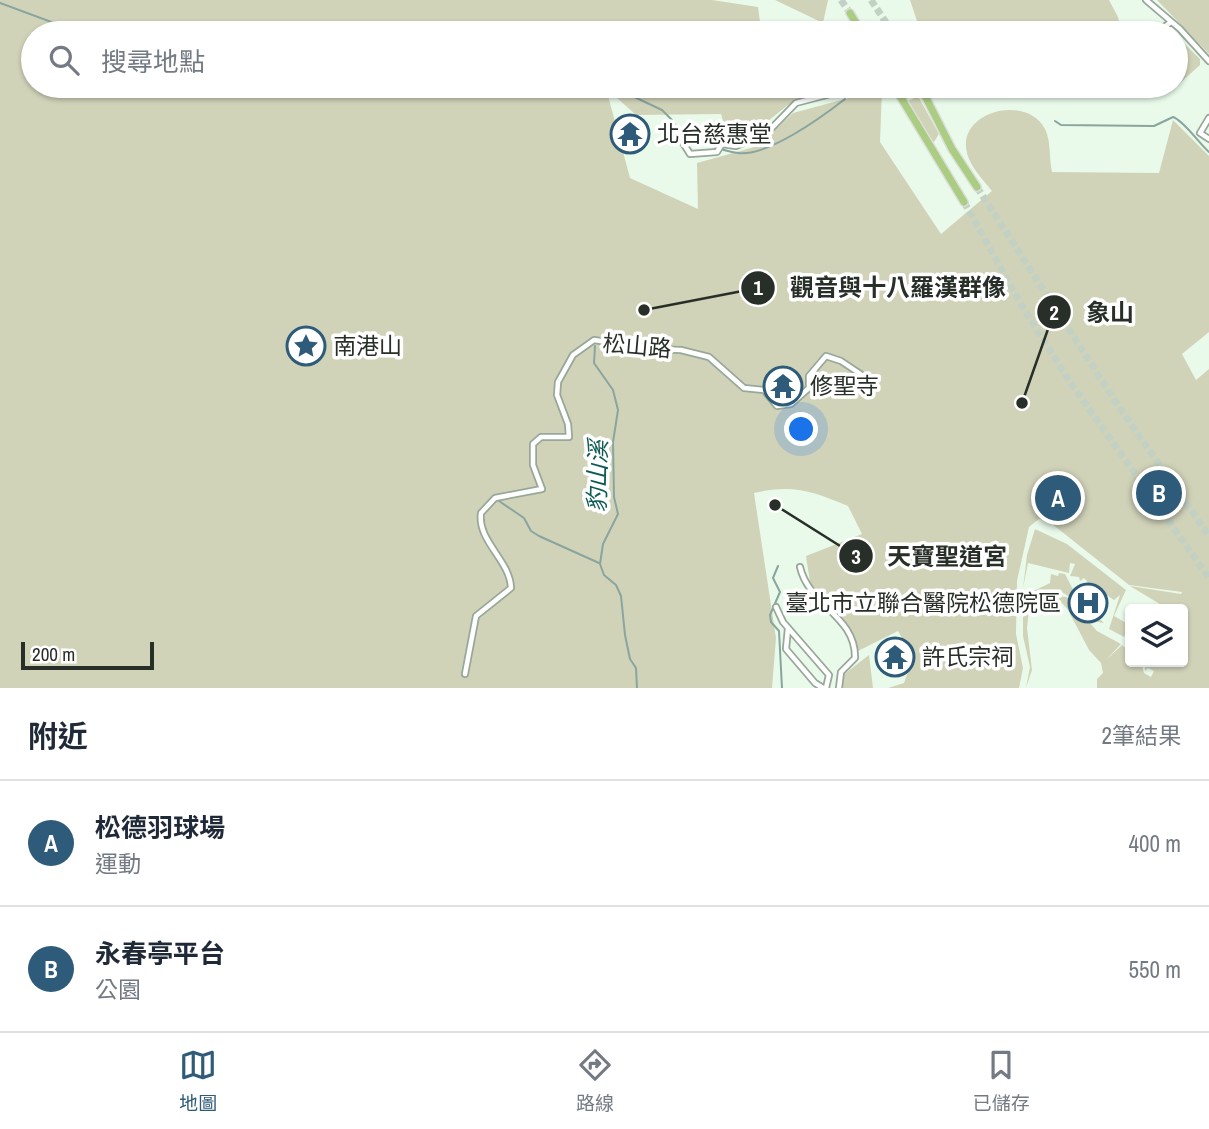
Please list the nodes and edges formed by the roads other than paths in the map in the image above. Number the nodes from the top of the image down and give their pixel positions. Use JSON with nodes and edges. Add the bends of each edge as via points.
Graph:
{"nodes":[{"id":1,"x":1146,"y":0,"type":"edge"},
{"id":2,"x":850,"y":13,"type":"tunnel mouth"},
{"id":3,"x":855,"y":21,"type":"edge"},
{"id":4,"x":1170,"y":21,"type":"edge"},
{"id":5,"x":1188,"y":39,"type":"edge"},
{"id":6,"x":1209,"y":61,"type":"edge"},
{"id":7,"x":815,"y":98,"type":"edge"},
{"id":8,"x":901,"y":98,"type":"edge"},
{"id":9,"x":926,"y":98,"type":"edge"},
{"id":10,"x":1209,"y":118,"type":"edge"},
{"id":11,"x":673,"y":127,"type":"dead end"},
{"id":12,"x":1209,"y":139,"type":"edge"},
{"id":13,"x":948,"y":141,"type":"junction"},
{"id":14,"x":932,"y":149,"type":"junction"},
{"id":15,"x":977,"y":187,"type":"tunnel mouth"},
{"id":16,"x":964,"y":202,"type":"tunnel mouth"},
{"id":17,"x":871,"y":381,"type":"dead end"},
{"id":18,"x":800,"y":567,"type":"dead end"},
{"id":19,"x":776,"y":607,"type":"dead end"},
{"id":20,"x":788,"y":628,"type":"junction"},
{"id":21,"x":465,"y":674,"type":"dead end"},
{"id":22,"x":825,"y":688,"type":"edge"},
{"id":23,"x":839,"y":688,"type":"edge"}],
"edges":[{"from":1,"to":4,"type":"street"},
{"from":2,"to":3,"type":"highway"},
{"from":5,"to":6,"type":"street"},
{"from":7,"to":11,"type":"street","via":[[796,103],[767,133],[736,146],[720,145],[717,152],[690,154]]},
{"from":8,"to":14,"type":"highway"},
{"from":9,"to":13,"type":"highway"},
{"from":10,"to":12,"type":"street","via":[[1199,133]]},
{"from":13,"to":14,"type":"highway"},
{"from":13,"to":15,"type":"highway"},
{"from":14,"to":16,"type":"highway"},
{"from":17,"to":21,"type":"street","name":"松山路","via":[[826,356],[809,376],[809,388],[791,404],[777,406],[764,390],[744,388],[709,357],[681,349],[599,340],[573,355],[556,395],[569,437],[541,437],[533,444],[533,464],[542,489],[495,498],[481,513],[481,529],[511,588],[475,616]]},
{"from":18,"to":23,"type":"street","via":[[809,591],[837,614],[855,646],[855,658],[841,673]]},
{"from":19,"to":20,"type":"street"},
{"from":20,"to":22,"type":"street","via":[[829,675]]},
{"from":20,"to":22,"type":"street","via":[[786,649]]}]}
